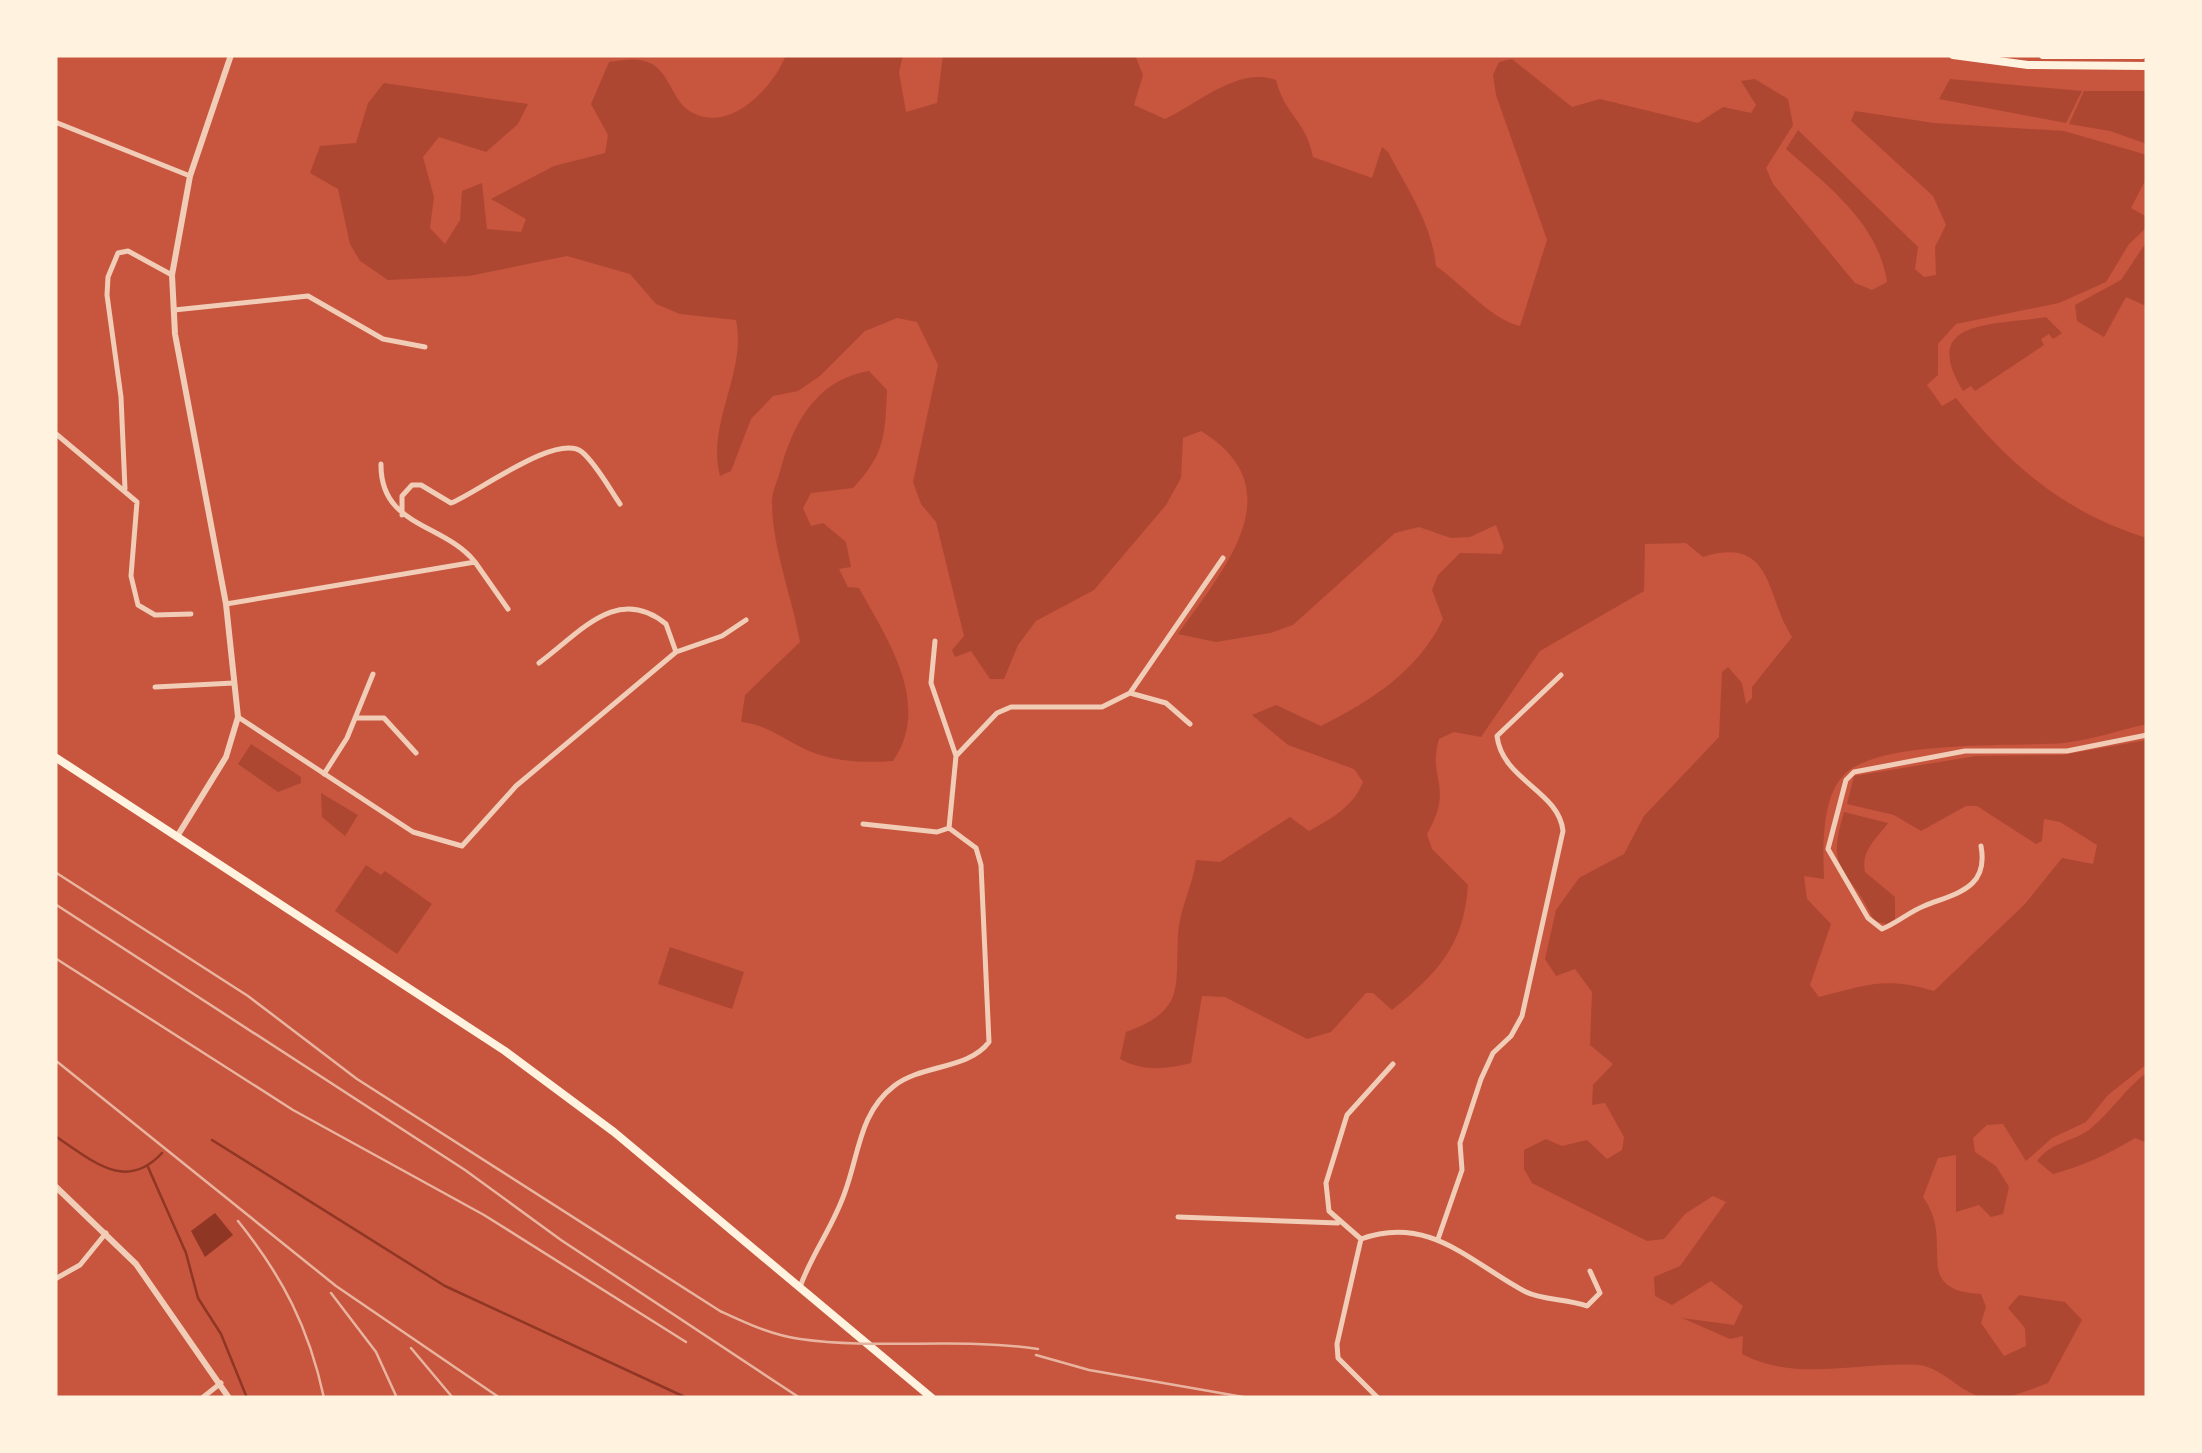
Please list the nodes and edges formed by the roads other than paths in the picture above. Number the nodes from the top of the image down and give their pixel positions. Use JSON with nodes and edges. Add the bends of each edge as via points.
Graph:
{"nodes":[{"id":1,"x":232,"y":55,"type":"edge"},
{"id":2,"x":1952,"y":55,"type":"edge"},
{"id":3,"x":2044,"y":55,"type":"edge"},
{"id":4,"x":2142,"y":55,"type":"edge"},
{"id":5,"x":2147,"y":66,"type":"edge"},
{"id":6,"x":55,"y":122,"type":"edge"},
{"id":7,"x":190,"y":176,"type":"junction"},
{"id":8,"x":172,"y":276,"type":"junction"},
{"id":9,"x":174,"y":310,"type":"junction"},
{"id":10,"x":425,"y":347,"type":"dead end"},
{"id":11,"x":55,"y":433,"type":"edge"},
{"id":12,"x":382,"y":464,"type":"dead end"},
{"id":13,"x":125,"y":489,"type":"junction"},
{"id":14,"x":620,"y":504,"type":"dead end"},
{"id":15,"x":402,"y":515,"type":"junction"},
{"id":16,"x":1224,"y":558,"type":"dead end"},
{"id":17,"x":474,"y":562,"type":"junction"},
{"id":18,"x":226,"y":604,"type":"junction"},
{"id":19,"x":508,"y":609,"type":"dead end"},
{"id":20,"x":191,"y":614,"type":"dead end"},
{"id":21,"x":746,"y":620,"type":"dead end"},
{"id":22,"x":935,"y":641,"type":"dead end"},
{"id":23,"x":676,"y":652,"type":"junction"},
{"id":24,"x":539,"y":662,"type":"dead end"},
{"id":25,"x":373,"y":674,"type":"dead end"},
{"id":26,"x":1560,"y":675,"type":"dead end"},
{"id":27,"x":234,"y":683,"type":"junction"},
{"id":28,"x":155,"y":687,"type":"dead end"},
{"id":29,"x":1130,"y":694,"type":"junction"},
{"id":30,"x":238,"y":717,"type":"junction"},
{"id":31,"x":356,"y":718,"type":"junction"},
{"id":32,"x":1190,"y":724,"type":"dead end"},
{"id":33,"x":2147,"y":734,"type":"edge"},
{"id":34,"x":416,"y":753,"type":"dead end"},
{"id":35,"x":956,"y":756,"type":"junction"},
{"id":36,"x":55,"y":757,"type":"edge"},
{"id":37,"x":324,"y":774,"type":"junction"},
{"id":38,"x":863,"y":824,"type":"dead end"},
{"id":39,"x":949,"y":828,"type":"junction"},
{"id":40,"x":178,"y":834,"type":"junction"},
{"id":41,"x":1980,"y":846,"type":"dead end"},
{"id":42,"x":1393,"y":1064,"type":"dead end"},
{"id":43,"x":55,"y":1186,"type":"edge"},
{"id":44,"x":1178,"y":1217,"type":"dead end"},
{"id":45,"x":1338,"y":1223,"type":"junction"},
{"id":46,"x":106,"y":1234,"type":"junction"},
{"id":47,"x":1438,"y":1238,"type":"junction"},
{"id":48,"x":1361,"y":1239,"type":"junction"},
{"id":49,"x":1590,"y":1271,"type":"dead end"},
{"id":50,"x":55,"y":1279,"type":"edge"},
{"id":51,"x":800,"y":1287,"type":"junction"},
{"id":52,"x":220,"y":1383,"type":"junction"},
{"id":53,"x":202,"y":1398,"type":"edge"},
{"id":54,"x":229,"y":1398,"type":"edge"},
{"id":55,"x":932,"y":1398,"type":"edge"},
{"id":56,"x":1378,"y":1398,"type":"edge"}],
"edges":[{"from":1,"to":7,"type":"street"},
{"from":2,"to":5,"type":"main road","via":[[2028,65]]},
{"from":3,"to":4,"type":"main road"},
{"from":6,"to":7,"type":"street"},
{"from":7,"to":8,"type":"street"},
{"from":8,"to":9,"type":"street"},
{"from":8,"to":13,"type":"street","via":[[128,251],[118,254],[108,276]]},
{"from":9,"to":10,"type":"street","via":[[308,296],[383,338]]},
{"from":9,"to":18,"type":"street"},
{"from":11,"to":13,"type":"street"},
{"from":12,"to":15,"type":"street","via":[[382,486]]},
{"from":13,"to":20,"type":"street","via":[[140,512],[134,598],[155,615]]},
{"from":14,"to":15,"type":"street","via":[[583,453],[568,448],[456,502],[412,485],[402,496]]},
{"from":15,"to":17,"type":"street","via":[[462,546]]},
{"from":16,"to":29,"type":"street"},
{"from":17,"to":18,"type":"street"},
{"from":17,"to":19,"type":"street"},
{"from":18,"to":27,"type":"street"},
{"from":21,"to":23,"type":"street"},
{"from":22,"to":35,"type":"street","via":[[931,683]]},
{"from":23,"to":24,"type":"street","via":[[666,624],[624,606]]},
{"from":23,"to":37,"type":"street","via":[[516,786],[462,846],[413,832]]},
{"from":25,"to":31,"type":"street"},
{"from":26,"to":47,"type":"street","via":[[1497,736],[1504,760],[1558,813],[1563,831],[1522,1016],[1480,1079],[1460,1143],[1462,1170]]},
{"from":27,"to":28,"type":"street"},
{"from":27,"to":30,"type":"street"},
{"from":29,"to":32,"type":"street","via":[[1166,703]]},
{"from":29,"to":35,"type":"street","via":[[1102,707],[1004,709]]},
{"from":30,"to":37,"type":"street"},
{"from":30,"to":40,"type":"street","via":[[226,757]]},
{"from":31,"to":34,"type":"street","via":[[384,718]]},
{"from":31,"to":37,"type":"street"},
{"from":33,"to":41,"type":"street","via":[[2067,751],[1966,751],[1854,772],[1846,780],[1828,849],[1868,918],[1882,929],[1966,891],[1984,864]]},
{"from":35,"to":39,"type":"street"},
{"from":36,"to":40,"type":"main road"},
{"from":38,"to":39,"type":"street"},
{"from":39,"to":51,"type":"street","via":[[979,854],[990,1042],[965,1060],[918,1070],[873,1109],[846,1190]]},
{"from":40,"to":51,"type":"main road","via":[[505,1051]]},
{"from":42,"to":45,"type":"street","via":[[1347,1115],[1324,1197]]},
{"from":43,"to":46,"type":"street"},
{"from":44,"to":45,"type":"street"},
{"from":45,"to":48,"type":"street"},
{"from":46,"to":50,"type":"street","via":[[80,1265]]},
{"from":46,"to":52,"type":"street","via":[[136,1264]]},
{"from":47,"to":48,"type":"street"},
{"from":47,"to":49,"type":"street","via":[[1529,1294],[1586,1306],[1600,1293]]},
{"from":48,"to":56,"type":"street","via":[[1338,1358]]},
{"from":51,"to":55,"type":"main road"},
{"from":52,"to":53,"type":"street"},
{"from":52,"to":54,"type":"street"}]}
